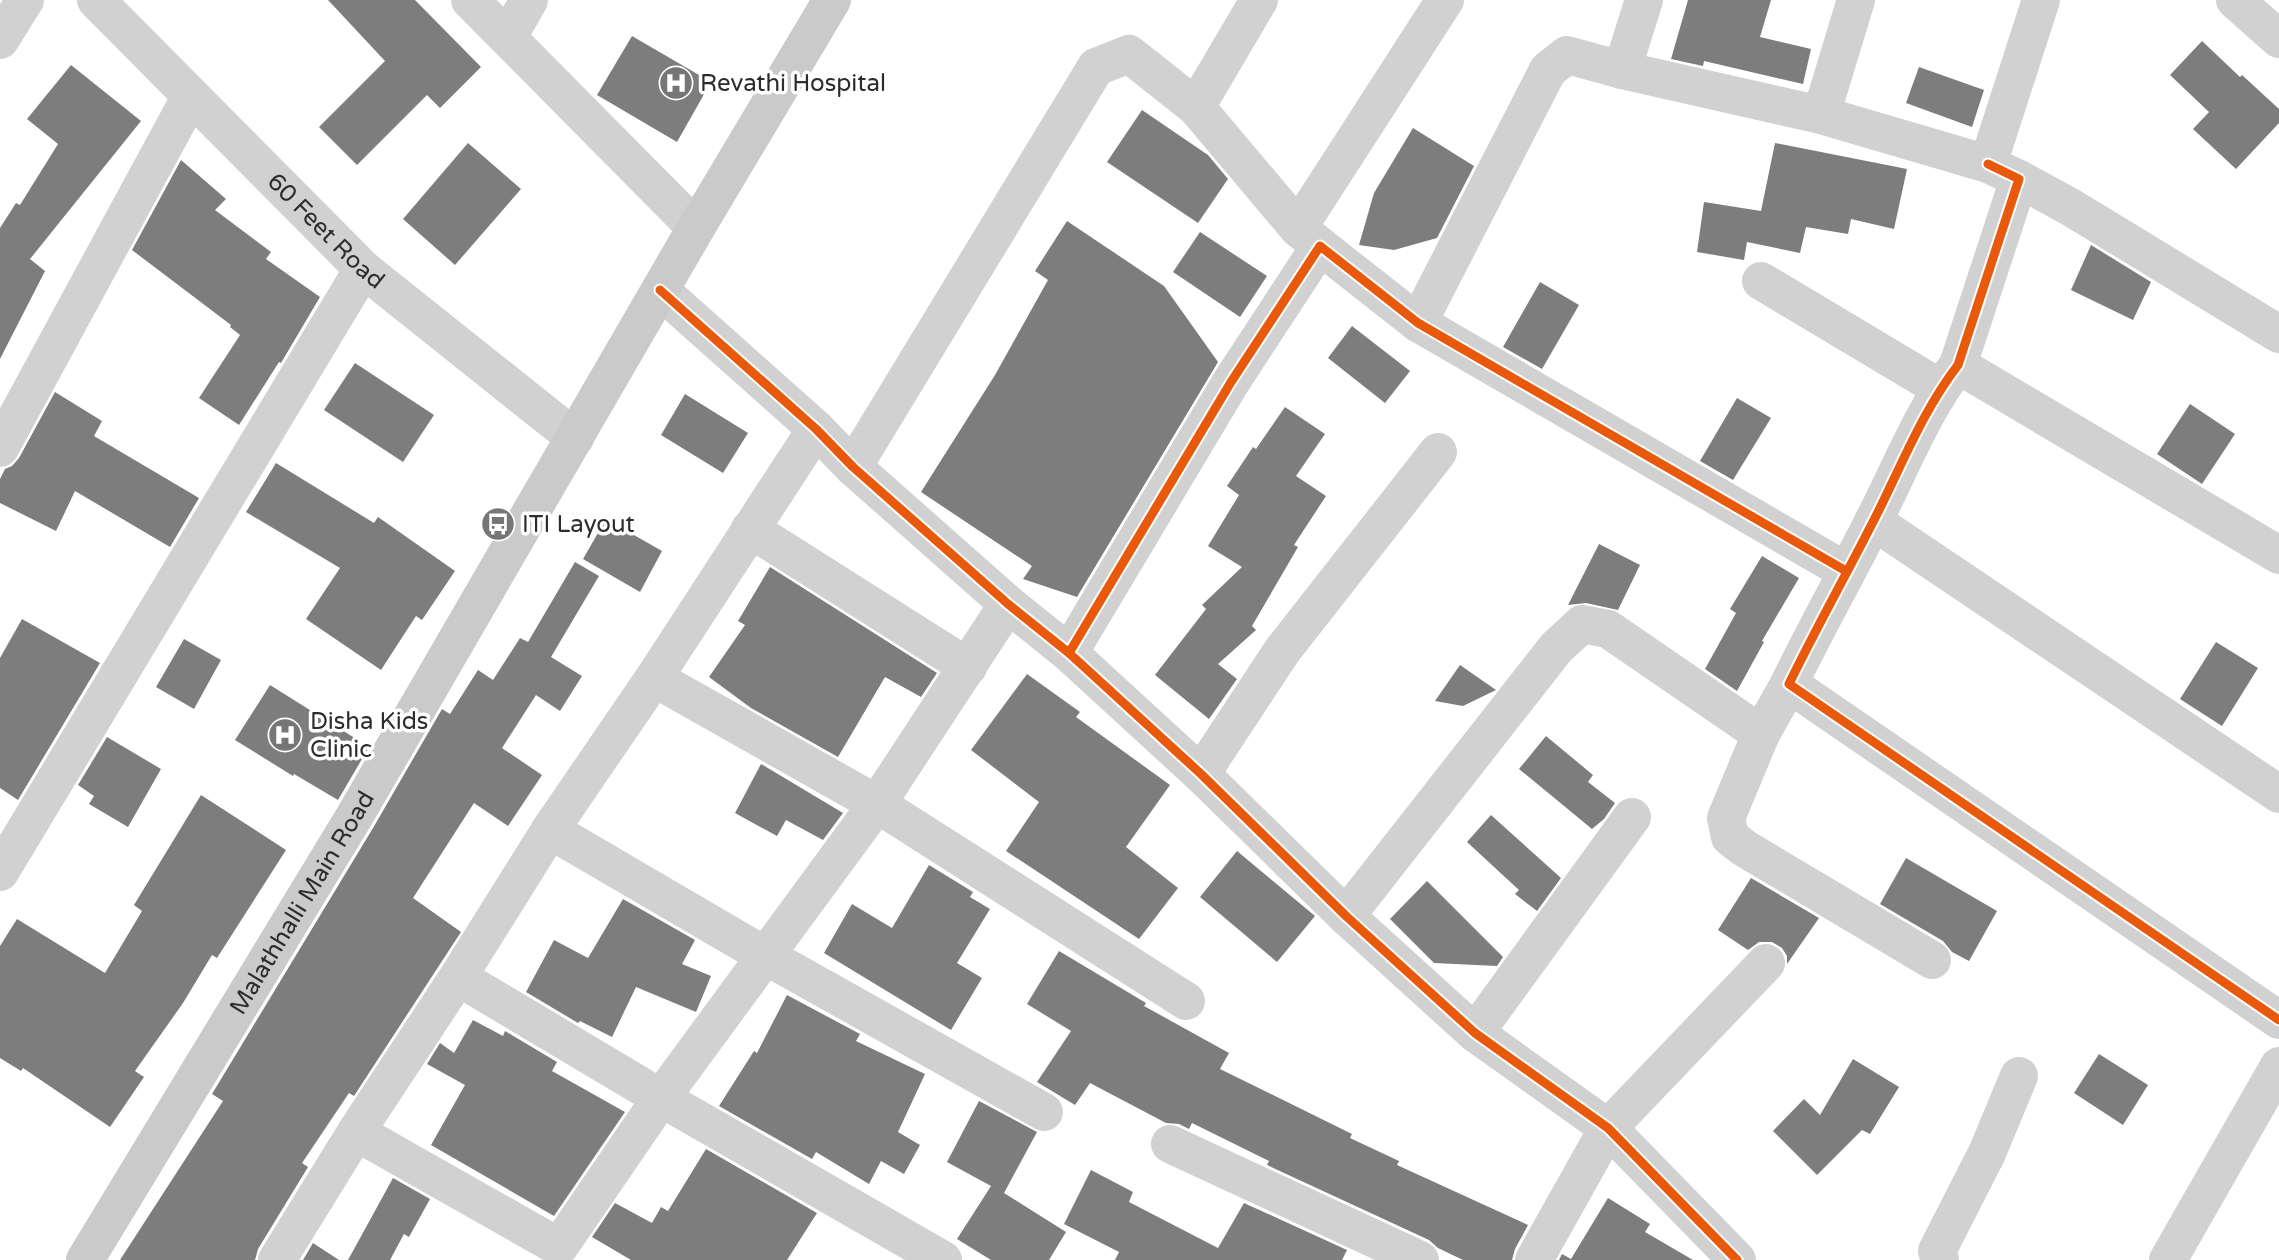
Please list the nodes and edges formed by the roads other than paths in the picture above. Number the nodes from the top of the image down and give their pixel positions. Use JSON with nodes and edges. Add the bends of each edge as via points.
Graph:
{"nodes":[{"id":1,"x":24,"y":0,"type":"edge"},
{"id":2,"x":96,"y":0,"type":"edge"},
{"id":3,"x":470,"y":0,"type":"edge"},
{"id":4,"x":529,"y":0,"type":"edge"},
{"id":5,"x":832,"y":0,"type":"edge"},
{"id":6,"x":1259,"y":0,"type":"edge"},
{"id":7,"x":1445,"y":0,"type":"edge"},
{"id":8,"x":1644,"y":0,"type":"edge"},
{"id":9,"x":1856,"y":0,"type":"edge"},
{"id":10,"x":2041,"y":0,"type":"edge"},
{"id":11,"x":2235,"y":0,"type":"edge"},
{"id":12,"x":508,"y":37,"type":"junction"},
{"id":13,"x":2279,"y":39,"type":"edge"},
{"id":14,"x":0,"y":40,"type":"edge"},
{"id":15,"x":1622,"y":70,"type":"junction"},
{"id":16,"x":191,"y":96,"type":"junction"},
{"id":17,"x":1196,"y":107,"type":"junction"},
{"id":18,"x":1821,"y":115,"type":"junction"},
{"id":19,"x":2003,"y":172,"type":"junction"},
{"id":20,"x":696,"y":228,"type":"junction"},
{"id":21,"x":1309,"y":237,"type":"junction"},
{"id":22,"x":363,"y":269,"type":"junction"},
{"id":23,"x":1761,"y":281,"type":"dead end"},
{"id":24,"x":660,"y":290,"type":"junction"},
{"id":25,"x":1418,"y":323,"type":"junction"},
{"id":26,"x":2279,"y":334,"type":"edge"},
{"id":27,"x":1949,"y":377,"type":"junction"},
{"id":28,"x":816,"y":429,"type":"junction"},
{"id":29,"x":575,"y":438,"type":"junction"},
{"id":30,"x":0,"y":448,"type":"edge"},
{"id":31,"x":1438,"y":452,"type":"dead end"},
{"id":32,"x":853,"y":467,"type":"junction"},
{"id":33,"x":1873,"y":521,"type":"junction"},
{"id":34,"x":750,"y":529,"type":"junction"},
{"id":35,"x":2279,"y":555,"type":"edge"},
{"id":36,"x":1846,"y":571,"type":"junction"},
{"id":37,"x":1008,"y":604,"type":"junction"},
{"id":38,"x":1069,"y":653,"type":"junction"},
{"id":39,"x":968,"y":667,"type":"junction"},
{"id":40,"x":654,"y":678,"type":"junction"},
{"id":41,"x":1788,"y":684,"type":"junction"},
{"id":42,"x":1761,"y":734,"type":"junction"},
{"id":43,"x":1201,"y":775,"type":"junction"},
{"id":44,"x":2279,"y":794,"type":"edge"},
{"id":45,"x":877,"y":804,"type":"junction"},
{"id":46,"x":1632,"y":817,"type":"dead end"},
{"id":47,"x":550,"y":830,"type":"junction"},
{"id":48,"x":0,"y":872,"type":"edge"},
{"id":49,"x":1346,"y":916,"type":"junction"},
{"id":50,"x":764,"y":955,"type":"junction"},
{"id":51,"x":1932,"y":960,"type":"dead end"},
{"id":52,"x":1766,"y":963,"type":"dead end"},
{"id":53,"x":458,"y":976,"type":"junction"},
{"id":54,"x":1186,"y":1001,"type":"dead end"},
{"id":55,"x":2279,"y":1020,"type":"edge"},
{"id":56,"x":1475,"y":1033,"type":"junction"},
{"id":57,"x":2279,"y":1066,"type":"edge"},
{"id":58,"x":2019,"y":1076,"type":"dead end"},
{"id":59,"x":661,"y":1098,"type":"junction"},
{"id":60,"x":1044,"y":1112,"type":"dead end"},
{"id":61,"x":1608,"y":1128,"type":"junction"},
{"id":62,"x":356,"y":1132,"type":"junction"},
{"id":63,"x":1170,"y":1144,"type":"dead end"},
{"id":64,"x":570,"y":1254,"type":"edge"},
{"id":65,"x":85,"y":1260,"type":"edge"},
{"id":66,"x":277,"y":1260,"type":"edge"},
{"id":67,"x":943,"y":1260,"type":"edge"},
{"id":68,"x":1420,"y":1260,"type":"edge"},
{"id":69,"x":1534,"y":1260,"type":"edge"},
{"id":70,"x":1737,"y":1260,"type":"edge"},
{"id":71,"x":1940,"y":1260,"type":"edge"},
{"id":72,"x":2168,"y":1260,"type":"edge"}],
"edges":[{"from":1,"to":14,"type":"street"},
{"from":2,"to":16,"type":"street","name":"60 Feet Road"},
{"from":3,"to":12,"type":"street"},
{"from":4,"to":12,"type":"street"},
{"from":5,"to":20,"type":"main road","name":"Malathhalli Main Road"},
{"from":6,"to":17,"type":"street"},
{"from":7,"to":21,"type":"street"},
{"from":8,"to":15,"type":"street"},
{"from":9,"to":18,"type":"street"},
{"from":10,"to":19,"type":"street"},
{"from":11,"to":13,"type":"street"},
{"from":12,"to":20,"type":"street"},
{"from":15,"to":18,"type":"street"},
{"from":15,"to":25,"type":"street","via":[[1567,55],[1548,70]]},
{"from":16,"to":22,"type":"street","name":"60 Feet Road"},
{"from":16,"to":30,"type":"street"},
{"from":17,"to":21,"type":"street"},
{"from":17,"to":32,"type":"street","via":[[1129,54],[1097,66]]},
{"from":18,"to":19,"type":"street"},
{"from":19,"to":26,"type":"street"},
{"from":19,"to":27,"type":"street"},
{"from":20,"to":24,"type":"main road","name":"Malathhalli Main Road"},
{"from":21,"to":25,"type":"street"},
{"from":21,"to":38,"type":"street","via":[[1231,382]]},
{"from":22,"to":29,"type":"street","name":"60 Feet Road"},
{"from":22,"to":48,"type":"street"},
{"from":23,"to":27,"type":"street"},
{"from":24,"to":28,"type":"street"},
{"from":24,"to":29,"type":"main road","name":"Malathhalli Main Road"},
{"from":25,"to":36,"type":"street"},
{"from":27,"to":33,"type":"street"},
{"from":27,"to":35,"type":"street"},
{"from":28,"to":32,"type":"street"},
{"from":28,"to":34,"type":"street"},
{"from":29,"to":65,"type":"main road","name":"Malathhalli Main Road","via":[[354,817]]},
{"from":31,"to":43,"type":"street","via":[[1282,651]]},
{"from":32,"to":37,"type":"street"},
{"from":33,"to":36,"type":"street"},
{"from":33,"to":44,"type":"street"},
{"from":34,"to":39,"type":"street"},
{"from":34,"to":40,"type":"street"},
{"from":36,"to":41,"type":"street"},
{"from":37,"to":38,"type":"street"},
{"from":37,"to":39,"type":"street"},
{"from":38,"to":43,"type":"street"},
{"from":39,"to":45,"type":"street"},
{"from":40,"to":45,"type":"street"},
{"from":40,"to":47,"type":"street"},
{"from":41,"to":42,"type":"street"},
{"from":41,"to":55,"type":"street"},
{"from":42,"to":49,"type":"street","via":[[1608,629],[1583,624],[1556,648]]},
{"from":42,"to":51,"type":"street","via":[[1726,818],[1730,836]]},
{"from":43,"to":49,"type":"street"},
{"from":45,"to":50,"type":"street"},
{"from":45,"to":54,"type":"street"},
{"from":46,"to":56,"type":"street"},
{"from":47,"to":50,"type":"street"},
{"from":47,"to":53,"type":"street"},
{"from":49,"to":56,"type":"street"},
{"from":50,"to":59,"type":"street"},
{"from":50,"to":60,"type":"street"},
{"from":52,"to":61,"type":"street"},
{"from":53,"to":59,"type":"street"},
{"from":53,"to":62,"type":"street"},
{"from":56,"to":61,"type":"street"},
{"from":57,"to":72,"type":"street"},
{"from":58,"to":71,"type":"street","via":[[1987,1153],[1937,1251]]},
{"from":59,"to":64,"type":"street"},
{"from":59,"to":67,"type":"street"},
{"from":61,"to":69,"type":"street"},
{"from":61,"to":70,"type":"street"},
{"from":62,"to":64,"type":"street"},
{"from":62,"to":66,"type":"street"},
{"from":63,"to":68,"type":"street"}]}
